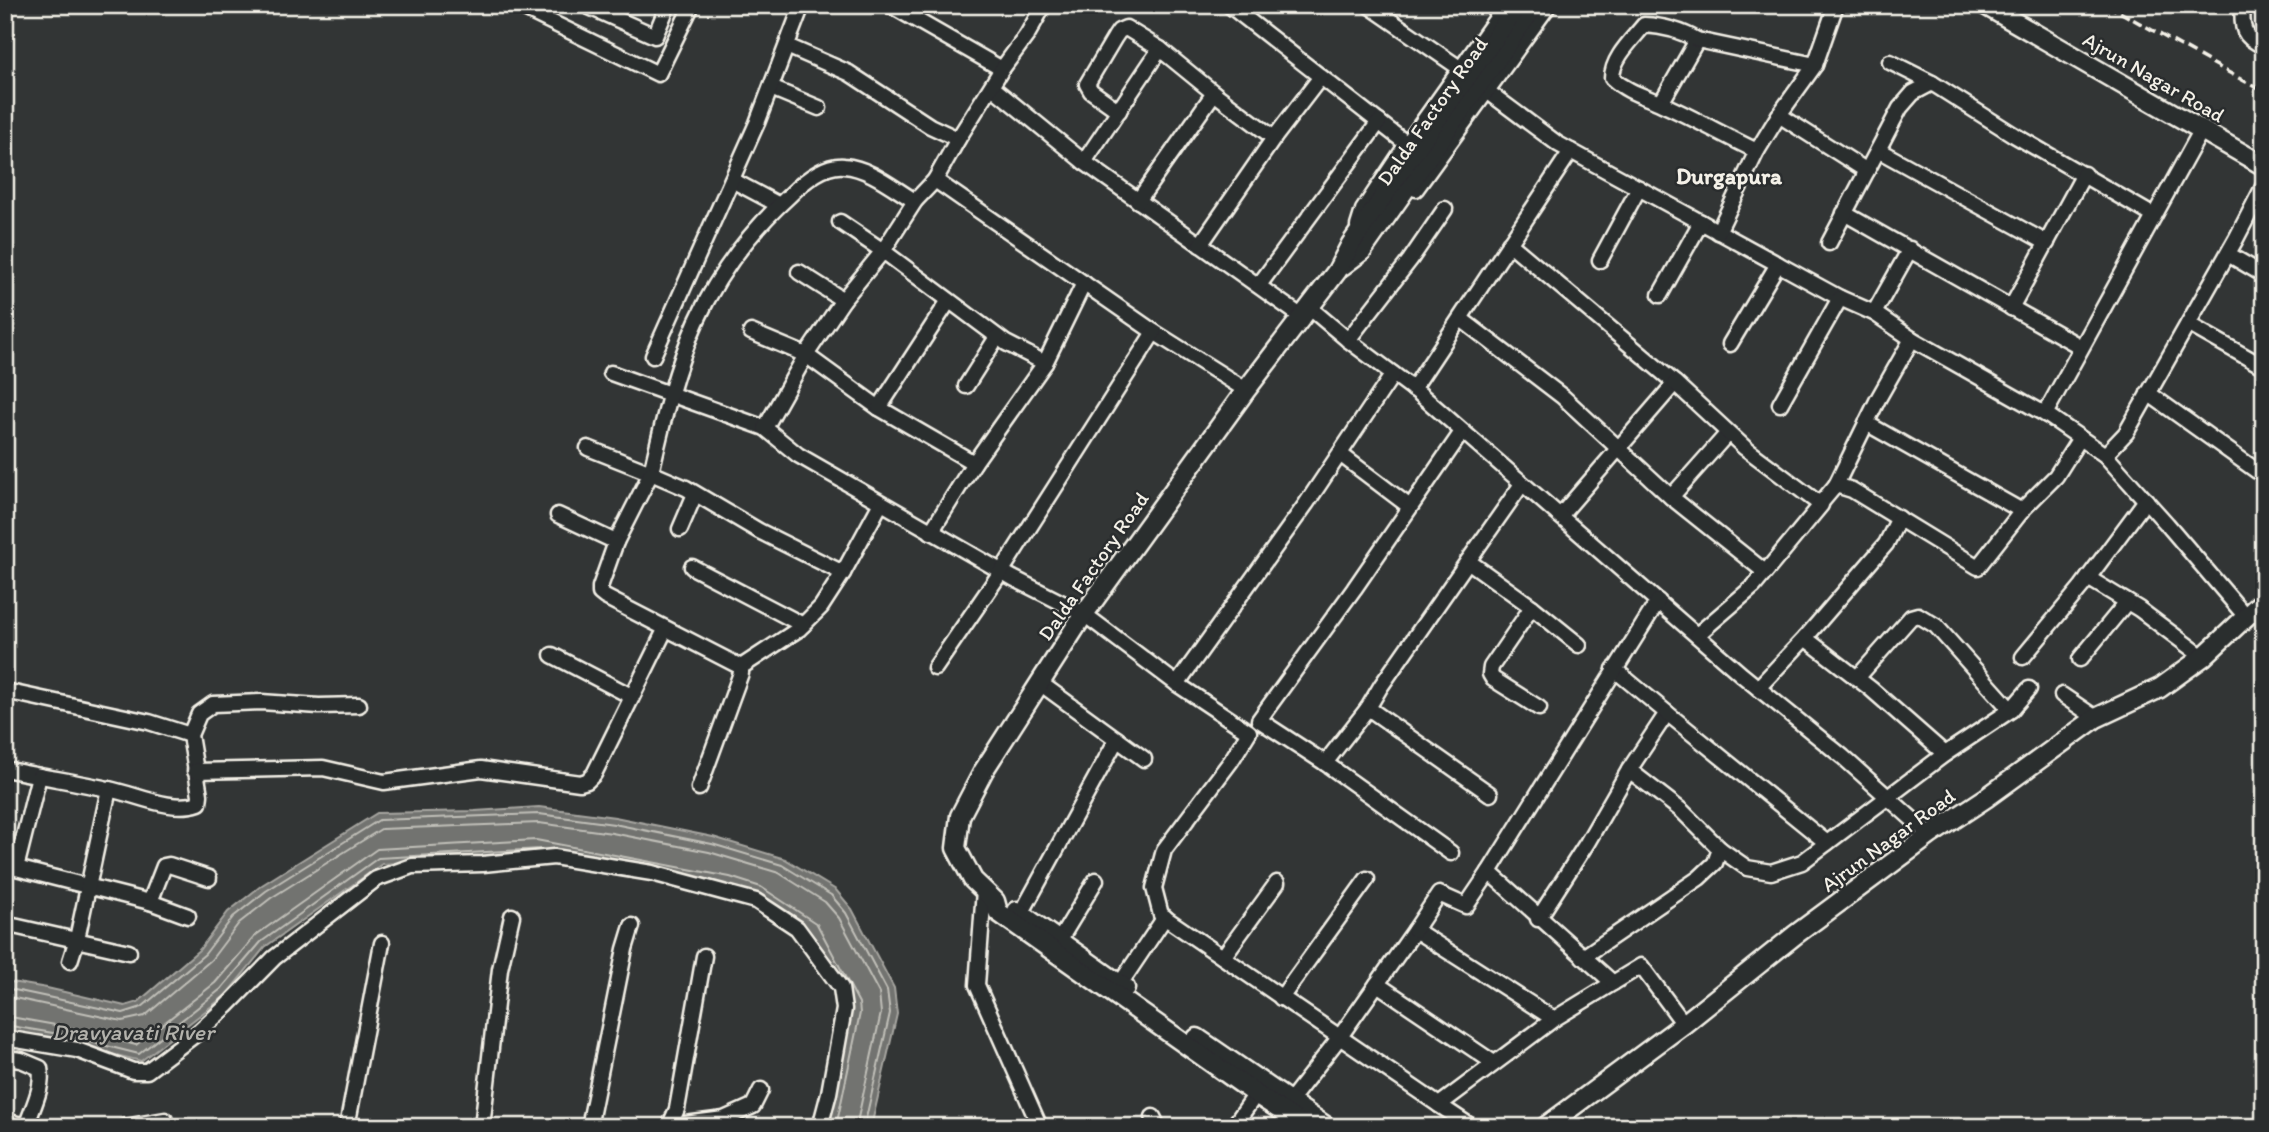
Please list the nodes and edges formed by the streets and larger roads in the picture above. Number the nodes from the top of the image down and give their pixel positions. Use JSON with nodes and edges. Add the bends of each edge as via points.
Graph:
{"nodes":[{"id":1,"x":516,"y":5,"type":"edge"},
{"id":2,"x":585,"y":5,"type":"edge"},
{"id":3,"x":668,"y":5,"type":"edge"},
{"id":4,"x":802,"y":5,"type":"edge"},
{"id":5,"x":890,"y":5,"type":"edge"},
{"id":6,"x":1044,"y":5,"type":"edge"},
{"id":7,"x":1229,"y":5,"type":"edge"},
{"id":8,"x":1506,"y":5,"type":"edge"},
{"id":9,"x":1518,"y":5,"type":"edge"},
{"id":10,"x":1535,"y":5,"type":"edge"},
{"id":11,"x":1549,"y":5,"type":"edge"},
{"id":12,"x":1836,"y":5,"type":"edge"},
{"id":13,"x":1985,"y":5,"type":"edge"},
{"id":14,"x":2243,"y":5,"type":"edge"},
{"id":15,"x":690,"y":6,"type":"edge"},
{"id":16,"x":1375,"y":7,"type":"edge"},
{"id":17,"x":1697,"y":40,"type":"junction"},
{"id":18,"x":787,"y":46,"type":"junction"},
{"id":19,"x":2264,"y":46,"type":"edge"},
{"id":20,"x":1160,"y":49,"type":"junction"},
{"id":21,"x":1890,"y":62,"type":"dead end"},
{"id":22,"x":1815,"y":65,"type":"junction"},
{"id":23,"x":1002,"y":69,"type":"junction"},
{"id":24,"x":1461,"y":69,"type":"junction"},
{"id":25,"x":1320,"y":78,"type":"junction"},
{"id":26,"x":1932,"y":83,"type":"junction"},
{"id":27,"x":992,"y":87,"type":"junction"},
{"id":28,"x":771,"y":88,"type":"junction"},
{"id":29,"x":1487,"y":91,"type":"junction"},
{"id":30,"x":1214,"y":93,"type":"junction"},
{"id":31,"x":1661,"y":103,"type":"junction"},
{"id":32,"x":818,"y":108,"type":"dead end"},
{"id":33,"x":1119,"y":110,"type":"junction"},
{"id":34,"x":1779,"y":115,"type":"junction"},
{"id":35,"x":1379,"y":122,"type":"junction"},
{"id":36,"x":2201,"y":131,"type":"junction"},
{"id":37,"x":1274,"y":138,"type":"junction"},
{"id":38,"x":958,"y":139,"type":"junction"},
{"id":39,"x":1878,"y":150,"type":"junction"},
{"id":40,"x":1571,"y":151,"type":"junction"},
{"id":41,"x":1757,"y":151,"type":"junction"},
{"id":42,"x":1412,"y":157,"type":"junction"},
{"id":43,"x":1084,"y":162,"type":"junction"},
{"id":44,"x":2264,"y":166,"type":"edge"},
{"id":45,"x":1867,"y":172,"type":"junction"},
{"id":46,"x":2084,"y":174,"type":"junction"},
{"id":47,"x":732,"y":180,"type":"junction"},
{"id":48,"x":935,"y":180,"type":"junction"},
{"id":49,"x":2264,"y":186,"type":"edge"},
{"id":50,"x":1639,"y":188,"type":"junction"},
{"id":51,"x":915,"y":201,"type":"junction"},
{"id":52,"x":1138,"y":201,"type":"junction"},
{"id":53,"x":779,"y":205,"type":"junction"},
{"id":54,"x":1445,"y":209,"type":"dead end"},
{"id":55,"x":1844,"y":213,"type":"junction"},
{"id":56,"x":2154,"y":216,"type":"junction"},
{"id":57,"x":840,"y":222,"type":"dead end"},
{"id":58,"x":1702,"y":222,"type":"junction"},
{"id":59,"x":1718,"y":232,"type":"junction"},
{"id":60,"x":1509,"y":243,"type":"junction"},
{"id":61,"x":1829,"y":243,"type":"dead end"},
{"id":62,"x":2047,"y":243,"type":"junction"},
{"id":63,"x":1200,"y":245,"type":"junction"},
{"id":64,"x":1356,"y":247,"type":"junction"},
{"id":65,"x":1910,"y":249,"type":"junction"},
{"id":66,"x":883,"y":251,"type":"junction"},
{"id":67,"x":2228,"y":254,"type":"junction"},
{"id":68,"x":1600,"y":260,"type":"dead end"},
{"id":69,"x":1778,"y":264,"type":"junction"},
{"id":70,"x":799,"y":272,"type":"dead end"},
{"id":71,"x":2264,"y":275,"type":"edge"},
{"id":72,"x":1084,"y":283,"type":"junction"},
{"id":73,"x":1259,"y":285,"type":"junction"},
{"id":74,"x":1660,"y":295,"type":"dead end"},
{"id":75,"x":1840,"y":298,"type":"junction"},
{"id":76,"x":843,"y":300,"type":"junction"},
{"id":77,"x":948,"y":302,"type":"junction"},
{"id":78,"x":2011,"y":308,"type":"junction"},
{"id":79,"x":1306,"y":312,"type":"junction"},
{"id":80,"x":1874,"y":313,"type":"junction"},
{"id":81,"x":1461,"y":319,"type":"junction"},
{"id":82,"x":2188,"y":324,"type":"junction"},
{"id":83,"x":751,"y":332,"type":"dead end"},
{"id":84,"x":1154,"y":332,"type":"junction"},
{"id":85,"x":997,"y":337,"type":"junction"},
{"id":86,"x":1912,"y":339,"type":"junction"},
{"id":87,"x":1348,"y":340,"type":"junction"},
{"id":88,"x":1730,"y":344,"type":"dead end"},
{"id":89,"x":2081,"y":347,"type":"junction"},
{"id":90,"x":806,"y":355,"type":"junction"},
{"id":91,"x":653,"y":356,"type":"dead end"},
{"id":92,"x":1045,"y":363,"type":"junction"},
{"id":93,"x":2264,"y":366,"type":"edge"},
{"id":94,"x":611,"y":373,"type":"dead end"},
{"id":95,"x":1394,"y":374,"type":"junction"},
{"id":96,"x":1675,"y":383,"type":"junction"},
{"id":97,"x":966,"y":386,"type":"dead end"},
{"id":98,"x":1413,"y":389,"type":"junction"},
{"id":99,"x":1246,"y":390,"type":"junction"},
{"id":100,"x":2148,"y":393,"type":"junction"},
{"id":101,"x":669,"y":394,"type":"junction"},
{"id":102,"x":1780,"y":404,"type":"dead end"},
{"id":103,"x":879,"y":408,"type":"junction"},
{"id":104,"x":2045,"y":414,"type":"junction"},
{"id":105,"x":1866,"y":423,"type":"junction"},
{"id":106,"x":765,"y":428,"type":"junction"},
{"id":107,"x":1462,"y":432,"type":"junction"},
{"id":108,"x":1728,"y":433,"type":"junction"},
{"id":109,"x":2080,"y":438,"type":"junction"},
{"id":110,"x":588,"y":448,"type":"dead end"},
{"id":111,"x":1618,"y":449,"type":"junction"},
{"id":112,"x":1340,"y":454,"type":"junction"},
{"id":113,"x":2105,"y":455,"type":"junction"},
{"id":114,"x":974,"y":463,"type":"junction"},
{"id":115,"x":651,"y":473,"type":"junction"},
{"id":116,"x":2264,"y":476,"type":"edge"},
{"id":117,"x":1522,"y":484,"type":"junction"},
{"id":118,"x":1836,"y":485,"type":"junction"},
{"id":119,"x":695,"y":494,"type":"junction"},
{"id":120,"x":1671,"y":497,"type":"junction"},
{"id":121,"x":2146,"y":500,"type":"junction"},
{"id":122,"x":881,"y":503,"type":"junction"},
{"id":123,"x":1820,"y":504,"type":"junction"},
{"id":124,"x":1410,"y":508,"type":"junction"},
{"id":125,"x":2022,"y":511,"type":"junction"},
{"id":126,"x":558,"y":515,"type":"dead end"},
{"id":127,"x":1560,"y":516,"type":"junction"},
{"id":128,"x":1899,"y":518,"type":"junction"},
{"id":129,"x":680,"y":529,"type":"dead end"},
{"id":130,"x":930,"y":532,"type":"junction"},
{"id":131,"x":616,"y":542,"type":"junction"},
{"id":132,"x":1468,"y":561,"type":"junction"},
{"id":133,"x":692,"y":567,"type":"dead end"},
{"id":134,"x":1002,"y":572,"type":"junction"},
{"id":135,"x":1765,"y":572,"type":"junction"},
{"id":136,"x":843,"y":573,"type":"junction"},
{"id":137,"x":2088,"y":578,"type":"junction"},
{"id":138,"x":2264,"y":600,"type":"edge"},
{"id":139,"x":1658,"y":601,"type":"junction"},
{"id":140,"x":2127,"y":602,"type":"junction"},
{"id":141,"x":1532,"y":607,"type":"junction"},
{"id":142,"x":1084,"y":614,"type":"junction"},
{"id":143,"x":2247,"y":618,"type":"junction"},
{"id":144,"x":803,"y":625,"type":"junction"},
{"id":145,"x":665,"y":630,"type":"junction"},
{"id":146,"x":1697,"y":635,"type":"junction"},
{"id":147,"x":1805,"y":638,"type":"junction"},
{"id":148,"x":1579,"y":645,"type":"dead end"},
{"id":149,"x":552,"y":655,"type":"dead end"},
{"id":150,"x":2023,"y":656,"type":"dead end"},
{"id":151,"x":2203,"y":657,"type":"junction"},
{"id":152,"x":2080,"y":659,"type":"dead end"},
{"id":153,"x":741,"y":667,"type":"junction"},
{"id":154,"x":935,"y":668,"type":"dead end"},
{"id":155,"x":1614,"y":669,"type":"junction"},
{"id":156,"x":1857,"y":678,"type":"junction"},
{"id":157,"x":1040,"y":682,"type":"junction"},
{"id":158,"x":1177,"y":684,"type":"junction"},
{"id":159,"x":1758,"y":688,"type":"junction"},
{"id":160,"x":2029,"y":689,"type":"dead end"},
{"id":161,"x":5,"y":691,"type":"edge"},
{"id":162,"x":2062,"y":695,"type":"dead end"},
{"id":163,"x":631,"y":696,"type":"junction"},
{"id":164,"x":359,"y":705,"type":"dead end"},
{"id":165,"x":1367,"y":708,"type":"junction"},
{"id":166,"x":1539,"y":708,"type":"dead end"},
{"id":167,"x":2011,"y":710,"type":"junction"},
{"id":168,"x":1667,"y":713,"type":"junction"},
{"id":169,"x":2096,"y":718,"type":"junction"},
{"id":170,"x":1259,"y":720,"type":"junction"},
{"id":171,"x":1249,"y":732,"type":"junction"},
{"id":172,"x":190,"y":735,"type":"junction"},
{"id":173,"x":1117,"y":739,"type":"junction"},
{"id":174,"x":1945,"y":754,"type":"junction"},
{"id":175,"x":1144,"y":759,"type":"dead end"},
{"id":176,"x":1325,"y":763,"type":"junction"},
{"id":177,"x":5,"y":769,"type":"edge"},
{"id":178,"x":1629,"y":770,"type":"junction"},
{"id":179,"x":195,"y":771,"type":"junction"},
{"id":180,"x":39,"y":776,"type":"junction"},
{"id":181,"x":699,"y":788,"type":"dead end"},
{"id":182,"x":109,"y":789,"type":"junction"},
{"id":183,"x":1490,"y":794,"type":"dead end"},
{"id":184,"x":1886,"y":798,"type":"junction"},
{"id":185,"x":1930,"y":835,"type":"junction"},
{"id":186,"x":1827,"y":844,"type":"junction"},
{"id":187,"x":1720,"y":849,"type":"junction"},
{"id":188,"x":1451,"y":853,"type":"dead end"},
{"id":189,"x":10,"y":867,"type":"edge"},
{"id":190,"x":1489,"y":872,"type":"junction"},
{"id":191,"x":209,"y":878,"type":"dead end"},
{"id":192,"x":1367,"y":879,"type":"dead end"},
{"id":193,"x":1096,"y":880,"type":"dead end"},
{"id":194,"x":1277,"y":883,"type":"dead end"},
{"id":195,"x":88,"y":887,"type":"junction"},
{"id":196,"x":989,"y":896,"type":"junction"},
{"id":197,"x":150,"y":902,"type":"junction"},
{"id":198,"x":1021,"y":915,"type":"junction"},
{"id":199,"x":188,"y":916,"type":"dead end"},
{"id":200,"x":512,"y":916,"type":"dead end"},
{"id":201,"x":1165,"y":917,"type":"junction"},
{"id":202,"x":1538,"y":919,"type":"junction"},
{"id":203,"x":5,"y":924,"type":"edge"},
{"id":204,"x":632,"y":926,"type":"dead end"},
{"id":205,"x":1415,"y":930,"type":"junction"},
{"id":206,"x":77,"y":939,"type":"junction"},
{"id":207,"x":1059,"y":941,"type":"junction"},
{"id":208,"x":382,"y":943,"type":"dead end"},
{"id":209,"x":129,"y":953,"type":"dead end"},
{"id":210,"x":704,"y":956,"type":"dead end"},
{"id":211,"x":1223,"y":957,"type":"junction"},
{"id":212,"x":1583,"y":957,"type":"junction"},
{"id":213,"x":70,"y":961,"type":"dead end"},
{"id":214,"x":1613,"y":983,"type":"junction"},
{"id":215,"x":1120,"y":984,"type":"junction"},
{"id":216,"x":1377,"y":984,"type":"junction"},
{"id":217,"x":1281,"y":998,"type":"junction"},
{"id":218,"x":1554,"y":1019,"type":"junction"},
{"id":219,"x":1684,"y":1024,"type":"junction"},
{"id":220,"x":5,"y":1038,"type":"edge"},
{"id":221,"x":1339,"y":1038,"type":"junction"},
{"id":222,"x":5,"y":1058,"type":"edge"},
{"id":223,"x":1493,"y":1063,"type":"junction"},
{"id":224,"x":761,"y":1090,"type":"dead end"},
{"id":225,"x":1256,"y":1094,"type":"junction"},
{"id":226,"x":1290,"y":1101,"type":"junction"},
{"id":227,"x":1438,"y":1105,"type":"junction"},
{"id":228,"x":5,"y":1121,"type":"edge"},
{"id":229,"x":165,"y":1121,"type":"dead end"},
{"id":230,"x":26,"y":1126,"type":"edge"},
{"id":231,"x":670,"y":1126,"type":"edge"},
{"id":232,"x":124,"y":1127,"type":"edge"},
{"id":233,"x":348,"y":1127,"type":"edge"},
{"id":234,"x":482,"y":1127,"type":"edge"},
{"id":235,"x":589,"y":1127,"type":"edge"},
{"id":236,"x":820,"y":1127,"type":"edge"},
{"id":237,"x":1040,"y":1127,"type":"edge"},
{"id":238,"x":1233,"y":1127,"type":"edge"},
{"id":239,"x":1306,"y":1127,"type":"edge"},
{"id":240,"x":1327,"y":1127,"type":"edge"},
{"id":241,"x":1472,"y":1127,"type":"edge"},
{"id":242,"x":1545,"y":1127,"type":"edge"}],
"edges":[{"from":1,"to":15,"type":"street","via":[[658,74]]},
{"from":2,"to":3,"type":"street","via":[[655,36]]},
{"from":4,"to":18,"type":"street"},
{"from":5,"to":23,"type":"street"},
{"from":6,"to":23,"type":"street"},
{"from":7,"to":25,"type":"street"},
{"from":8,"to":24,"type":"street"},
{"from":9,"to":42,"type":"street","name":"Dalda Factory Road"},
{"from":10,"to":42,"type":"street","name":"Dalda Factory Road"},
{"from":11,"to":29,"type":"street"},
{"from":12,"to":22,"type":"street"},
{"from":13,"to":36,"type":"street","name":"Ajrun Nagar Road"},
{"from":14,"to":19,"type":"street","via":[[2245,33]]},
{"from":16,"to":24,"type":"street"},
{"from":17,"to":22,"type":"street"},
{"from":17,"to":31,"type":"street"},
{"from":17,"to":31,"type":"street","via":[[1679,30],[1644,25],[1615,65],[1612,78],[1619,84]]},
{"from":18,"to":28,"type":"street"},
{"from":18,"to":38,"type":"street","via":[[849,74]]},
{"from":20,"to":30,"type":"street"},
{"from":20,"to":33,"type":"street"},
{"from":20,"to":33,"type":"street","via":[[1130,29],[1122,28],[1115,37],[1087,86]]},
{"from":21,"to":26,"type":"street"},
{"from":22,"to":34,"type":"street"},
{"from":23,"to":27,"type":"street"},
{"from":24,"to":42,"type":"street"},
{"from":25,"to":35,"type":"street"},
{"from":25,"to":37,"type":"street"},
{"from":26,"to":39,"type":"street","via":[[1913,93],[1900,108]]},
{"from":26,"to":46,"type":"street"},
{"from":27,"to":38,"type":"street"},
{"from":27,"to":43,"type":"street"},
{"from":28,"to":32,"type":"street"},
{"from":28,"to":47,"type":"street"},
{"from":29,"to":40,"type":"street"},
{"from":29,"to":64,"type":"street","via":[[1385,232]]},
{"from":30,"to":37,"type":"street"},
{"from":30,"to":52,"type":"street"},
{"from":31,"to":41,"type":"street"},
{"from":33,"to":43,"type":"street"},
{"from":34,"to":41,"type":"street"},
{"from":34,"to":45,"type":"street"},
{"from":35,"to":42,"type":"street"},
{"from":35,"to":73,"type":"street"},
{"from":36,"to":44,"type":"street","name":"Ajrun Nagar Road"},
{"from":36,"to":56,"type":"street"},
{"from":37,"to":63,"type":"street"},
{"from":38,"to":48,"type":"street"},
{"from":39,"to":45,"type":"street"},
{"from":39,"to":62,"type":"street"},
{"from":40,"to":50,"type":"street"},
{"from":40,"to":60,"type":"street"},
{"from":41,"to":59,"type":"street"},
{"from":42,"to":64,"type":"street","name":"Dalda Factory Road"},
{"from":42,"to":64,"type":"street","via":[[1363,210]]},
{"from":43,"to":52,"type":"street"},
{"from":45,"to":55,"type":"street"},
{"from":46,"to":56,"type":"street"},
{"from":46,"to":62,"type":"street"},
{"from":47,"to":53,"type":"street"},
{"from":47,"to":91,"type":"street"},
{"from":48,"to":51,"type":"street"},
{"from":48,"to":72,"type":"street"},
{"from":49,"to":67,"type":"street"},
{"from":50,"to":58,"type":"street"},
{"from":50,"to":68,"type":"street"},
{"from":51,"to":53,"type":"street","via":[[863,170],[841,165],[819,173]]},
{"from":51,"to":66,"type":"street"},
{"from":52,"to":63,"type":"street"},
{"from":53,"to":101,"type":"street","via":[[733,256],[707,298]]},
{"from":54,"to":87,"type":"street"},
{"from":55,"to":61,"type":"street"},
{"from":55,"to":65,"type":"street"},
{"from":56,"to":89,"type":"street"},
{"from":57,"to":66,"type":"street"},
{"from":58,"to":59,"type":"street"},
{"from":58,"to":74,"type":"street"},
{"from":59,"to":69,"type":"street"},
{"from":60,"to":81,"type":"street"},
{"from":60,"to":96,"type":"street"},
{"from":62,"to":78,"type":"street"},
{"from":63,"to":73,"type":"street"},
{"from":64,"to":79,"type":"street","name":"Dalda Factory Road"},
{"from":65,"to":78,"type":"street"},
{"from":65,"to":80,"type":"street"},
{"from":66,"to":76,"type":"street"},
{"from":66,"to":77,"type":"street"},
{"from":67,"to":71,"type":"street"},
{"from":67,"to":82,"type":"street"},
{"from":69,"to":75,"type":"street"},
{"from":69,"to":88,"type":"street"},
{"from":70,"to":76,"type":"street"},
{"from":72,"to":84,"type":"street"},
{"from":72,"to":92,"type":"street"},
{"from":73,"to":79,"type":"street"},
{"from":75,"to":80,"type":"street"},
{"from":75,"to":102,"type":"street"},
{"from":76,"to":90,"type":"street"},
{"from":77,"to":85,"type":"street"},
{"from":77,"to":103,"type":"street"},
{"from":78,"to":89,"type":"street"},
{"from":79,"to":87,"type":"street"},
{"from":79,"to":99,"type":"street","name":"Dalda Factory Road"},
{"from":80,"to":86,"type":"street"},
{"from":81,"to":98,"type":"street"},
{"from":81,"to":111,"type":"street","via":[[1563,397]]},
{"from":82,"to":93,"type":"street"},
{"from":82,"to":100,"type":"street"},
{"from":83,"to":90,"type":"street"},
{"from":84,"to":99,"type":"street"},
{"from":84,"to":134,"type":"street"},
{"from":85,"to":92,"type":"street"},
{"from":85,"to":97,"type":"street"},
{"from":86,"to":104,"type":"street"},
{"from":86,"to":105,"type":"street"},
{"from":87,"to":95,"type":"street"},
{"from":89,"to":104,"type":"street"},
{"from":90,"to":103,"type":"street"},
{"from":90,"to":106,"type":"street"},
{"from":92,"to":114,"type":"street"},
{"from":94,"to":101,"type":"street"},
{"from":95,"to":98,"type":"street"},
{"from":95,"to":112,"type":"street"},
{"from":96,"to":108,"type":"street"},
{"from":96,"to":111,"type":"street"},
{"from":98,"to":107,"type":"street"},
{"from":99,"to":142,"type":"street","name":"Dalda Factory Road"},
{"from":100,"to":113,"type":"street","via":[[2126,433]]},
{"from":100,"to":116,"type":"street"},
{"from":101,"to":106,"type":"street"},
{"from":101,"to":115,"type":"street"},
{"from":103,"to":114,"type":"street"},
{"from":104,"to":109,"type":"street"},
{"from":105,"to":118,"type":"street"},
{"from":105,"to":125,"type":"street"},
{"from":106,"to":122,"type":"street","via":[[798,455]]},
{"from":107,"to":117,"type":"street"},
{"from":107,"to":124,"type":"street"},
{"from":108,"to":120,"type":"street"},
{"from":108,"to":123,"type":"street"},
{"from":109,"to":113,"type":"street"},
{"from":109,"to":125,"type":"street","via":[[2056,476]]},
{"from":110,"to":115,"type":"street"},
{"from":111,"to":120,"type":"street"},
{"from":111,"to":127,"type":"street"},
{"from":112,"to":124,"type":"street"},
{"from":112,"to":158,"type":"street"},
{"from":113,"to":121,"type":"street"},
{"from":114,"to":130,"type":"street"},
{"from":115,"to":119,"type":"street"},
{"from":115,"to":131,"type":"street"},
{"from":117,"to":127,"type":"street"},
{"from":117,"to":132,"type":"street"},
{"from":118,"to":123,"type":"street"},
{"from":118,"to":128,"type":"street"},
{"from":119,"to":129,"type":"street"},
{"from":119,"to":136,"type":"street"},
{"from":120,"to":135,"type":"street"},
{"from":121,"to":137,"type":"street"},
{"from":121,"to":143,"type":"street"},
{"from":122,"to":130,"type":"street"},
{"from":122,"to":136,"type":"street"},
{"from":123,"to":135,"type":"street"},
{"from":124,"to":170,"type":"street"},
{"from":125,"to":128,"type":"street","via":[[1978,567]]},
{"from":126,"to":131,"type":"street"},
{"from":127,"to":139,"type":"street"},
{"from":128,"to":147,"type":"street","via":[[1886,544]]},
{"from":130,"to":134,"type":"street"},
{"from":131,"to":145,"type":"street","via":[[600,593]]},
{"from":132,"to":141,"type":"street"},
{"from":132,"to":165,"type":"street"},
{"from":133,"to":144,"type":"street"},
{"from":134,"to":142,"type":"street"},
{"from":134,"to":154,"type":"street"},
{"from":135,"to":146,"type":"street"},
{"from":136,"to":144,"type":"street"},
{"from":137,"to":140,"type":"street"},
{"from":137,"to":150,"type":"street"},
{"from":138,"to":143,"type":"street","name":"Ajrun Nagar Road"},
{"from":139,"to":146,"type":"street"},
{"from":139,"to":155,"type":"street"},
{"from":140,"to":151,"type":"street"},
{"from":140,"to":152,"type":"street"},
{"from":141,"to":148,"type":"street"},
{"from":141,"to":166,"type":"street","via":[[1490,674]]},
{"from":142,"to":157,"type":"street","name":"Dalda Factory Road"},
{"from":142,"to":158,"type":"street"},
{"from":143,"to":151,"type":"street","name":"Ajrun Nagar Road"},
{"from":144,"to":153,"type":"street"},
{"from":145,"to":153,"type":"street"},
{"from":145,"to":163,"type":"street"},
{"from":146,"to":159,"type":"street"},
{"from":147,"to":156,"type":"street"},
{"from":147,"to":159,"type":"street"},
{"from":149,"to":163,"type":"street"},
{"from":151,"to":169,"type":"street","name":"Ajrun Nagar Road","via":[[2160,688]]},
{"from":153,"to":181,"type":"street"},
{"from":155,"to":168,"type":"street"},
{"from":155,"to":190,"type":"street"},
{"from":156,"to":167,"type":"street","via":[[1917,615],[1936,626]]},
{"from":156,"to":174,"type":"street"},
{"from":157,"to":173,"type":"street"},
{"from":157,"to":196,"type":"street","name":"Dalda Factory Road","via":[[960,816],[956,848],[973,880]]},
{"from":158,"to":171,"type":"street"},
{"from":159,"to":184,"type":"street"},
{"from":160,"to":167,"type":"street"},
{"from":161,"to":172,"type":"street"},
{"from":162,"to":169,"type":"street"},
{"from":163,"to":179,"type":"street","via":[[594,774],[579,783],[481,769],[384,782],[323,768]]},
{"from":164,"to":172,"type":"street","via":[[213,704],[199,714]]},
{"from":165,"to":176,"type":"street"},
{"from":165,"to":183,"type":"street"},
{"from":167,"to":174,"type":"street"},
{"from":168,"to":178,"type":"street"},
{"from":168,"to":186,"type":"street"},
{"from":169,"to":185,"type":"street","name":"Ajrun Nagar Road"},
{"from":170,"to":171,"type":"street"},
{"from":170,"to":176,"type":"street"},
{"from":171,"to":201,"type":"street","via":[[1164,850],[1154,888]]},
{"from":172,"to":179,"type":"street"},
{"from":173,"to":175,"type":"street"},
{"from":173,"to":198,"type":"street"},
{"from":174,"to":184,"type":"street"},
{"from":176,"to":188,"type":"street"},
{"from":177,"to":180,"type":"street"},
{"from":178,"to":187,"type":"street","via":[[1682,811]]},
{"from":178,"to":202,"type":"street"},
{"from":179,"to":182,"type":"street","via":[[200,794],[199,803],[192,806]]},
{"from":180,"to":182,"type":"street"},
{"from":180,"to":189,"type":"street"},
{"from":182,"to":195,"type":"street"},
{"from":184,"to":185,"type":"street"},
{"from":184,"to":186,"type":"street"},
{"from":185,"to":219,"type":"street","name":"Ajrun Nagar Road"},
{"from":186,"to":187,"type":"street","via":[[1802,862],[1771,872],[1748,868]]},
{"from":187,"to":212,"type":"street","via":[[1714,863],[1699,877]]},
{"from":189,"to":195,"type":"street"},
{"from":190,"to":202,"type":"street"},
{"from":190,"to":205,"type":"street","via":[[1466,906],[1439,894]]},
{"from":191,"to":197,"type":"street","via":[[163,866]]},
{"from":192,"to":217,"type":"street"},
{"from":193,"to":207,"type":"street"},
{"from":194,"to":211,"type":"street"},
{"from":195,"to":197,"type":"street"},
{"from":195,"to":206,"type":"street"},
{"from":196,"to":198,"type":"street","name":"Dalda Factory Road"},
{"from":196,"to":225,"type":"street","name":"Dalda Factory Road","via":[[998,912]]},
{"from":196,"to":237,"type":"street","via":[[977,985]]},
{"from":197,"to":199,"type":"street"},
{"from":198,"to":207,"type":"street","name":"Dalda Factory Road"},
{"from":200,"to":234,"type":"street","via":[[500,969]]},
{"from":201,"to":211,"type":"street"},
{"from":201,"to":215,"type":"street"},
{"from":202,"to":212,"type":"street"},
{"from":203,"to":206,"type":"street"},
{"from":204,"to":235,"type":"street"},
{"from":205,"to":216,"type":"street"},
{"from":205,"to":218,"type":"street"},
{"from":206,"to":209,"type":"street"},
{"from":206,"to":213,"type":"street"},
{"from":207,"to":215,"type":"street","name":"Dalda Factory Road"},
{"from":208,"to":233,"type":"street"},
{"from":210,"to":231,"type":"street","via":[[677,1109]]},
{"from":211,"to":217,"type":"street"},
{"from":212,"to":214,"type":"street"},
{"from":214,"to":218,"type":"street"},
{"from":214,"to":219,"type":"street","via":[[1641,966]]},
{"from":215,"to":226,"type":"street","name":"Dalda Factory Road"},
{"from":216,"to":221,"type":"street"},
{"from":216,"to":223,"type":"street"},
{"from":217,"to":221,"type":"street"},
{"from":218,"to":223,"type":"street"},
{"from":219,"to":242,"type":"street","name":"Ajrun Nagar Road"},
{"from":220,"to":236,"type":"street","via":[[77,1051],[133,1071],[147,1071],[196,1034],[274,958],[376,879],[412,866],[554,857],[652,873],[756,901],[797,928],[841,988],[844,1009]]},
{"from":221,"to":226,"type":"street"},
{"from":221,"to":227,"type":"street"},
{"from":222,"to":230,"type":"street","via":[[40,1068],[40,1087]]},
{"from":223,"to":227,"type":"street"},
{"from":224,"to":231,"type":"street","via":[[753,1106],[724,1119]]},
{"from":225,"to":238,"type":"street"},
{"from":225,"to":239,"type":"street","name":"Dalda Factory Road"},
{"from":226,"to":240,"type":"street","name":"Dalda Factory Road"},
{"from":227,"to":241,"type":"street"},
{"from":228,"to":230,"type":"street"},
{"from":229,"to":232,"type":"street"}]}
